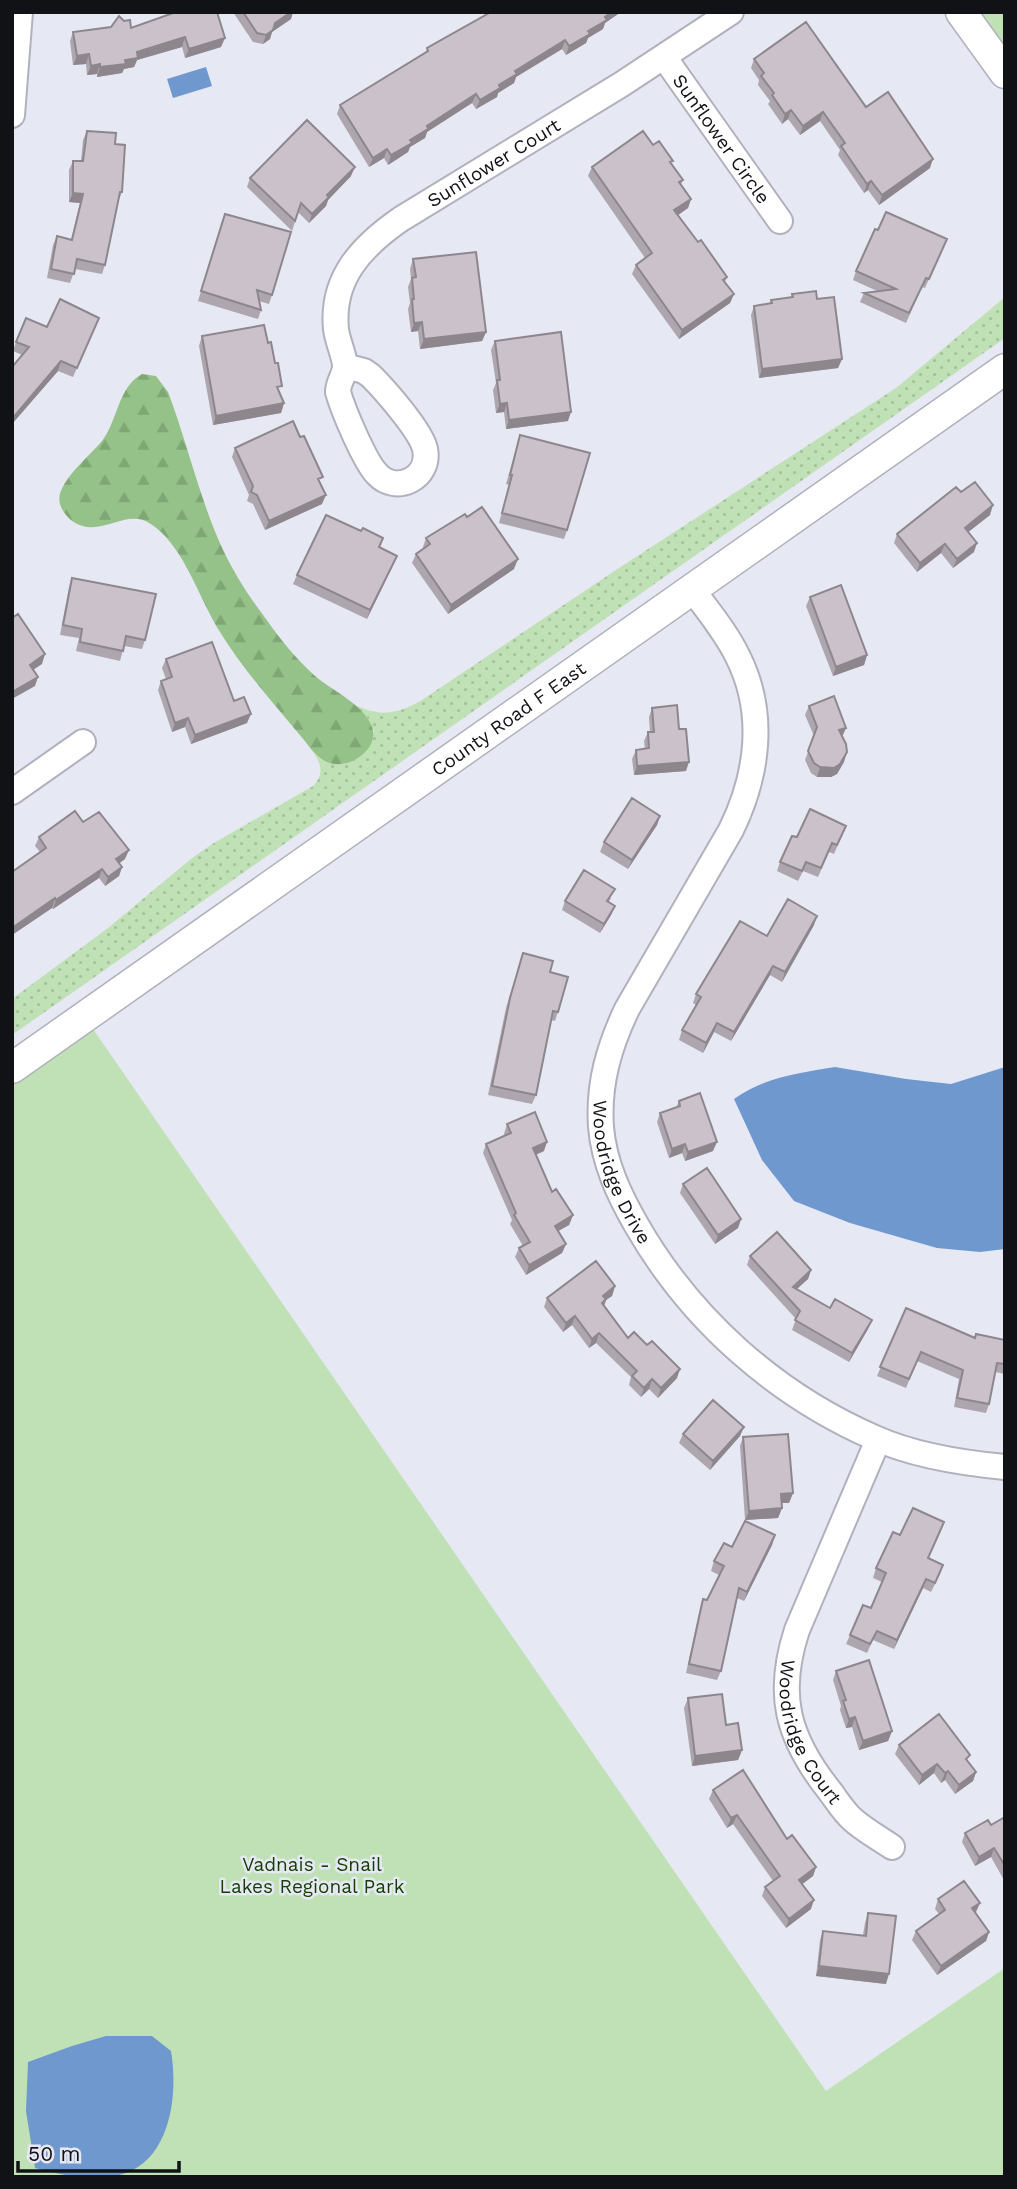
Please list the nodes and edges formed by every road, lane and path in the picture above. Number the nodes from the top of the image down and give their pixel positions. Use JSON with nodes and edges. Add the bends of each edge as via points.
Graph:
{"nodes":[{"id":1,"x":20,"y":12,"type":"edge"},
{"id":2,"x":731,"y":12,"type":"edge"},
{"id":3,"x":961,"y":12,"type":"edge"},
{"id":4,"x":664,"y":57,"type":"junction"},
{"id":5,"x":1005,"y":73,"type":"edge"},
{"id":6,"x":12,"y":115,"type":"edge"},
{"id":7,"x":780,"y":221,"type":"dead end"},
{"id":8,"x":345,"y":366,"type":"junction"},
{"id":9,"x":1005,"y":369,"type":"edge"},
{"id":10,"x":692,"y":589,"type":"junction"},
{"id":11,"x":83,"y":742,"type":"dead end"},
{"id":12,"x":12,"y":792,"type":"edge"},
{"id":13,"x":12,"y":1068,"type":"edge"},
{"id":14,"x":878,"y":1440,"type":"junction"},
{"id":15,"x":1005,"y":1468,"type":"edge"},
{"id":16,"x":892,"y":1847,"type":"dead end"}],
"edges":[{"from":1,"to":6,"type":"street"},
{"from":2,"to":4,"type":"street","name":"Sunflower Court"},
{"from":3,"to":5,"type":"street"},
{"from":4,"to":7,"type":"street","name":"Sunflower Circle"},
{"from":4,"to":8,"type":"street","name":"Sunflower Court","via":[[401,219],[365,247],[348,271],[336,307]]},
{"from":8,"to":8,"type":"street","name":"Sunflower Court","via":[[338,392],[373,470],[389,483],[410,481],[421,472],[426,459],[421,438],[371,376]]},
{"from":9,"to":10,"type":"street","name":"County Road F East"},
{"from":10,"to":13,"type":"street","name":"County Road F East"},
{"from":10,"to":14,"type":"street","name":"Woodridge Drive","via":[[723,631],[749,687],[755,718],[752,778],[731,830],[613,1038],[600,1101],[606,1158],[648,1246],[716,1330],[799,1398]]},
{"from":11,"to":12,"type":"street"},
{"from":14,"to":15,"type":"street","name":"Woodridge Drive"},
{"from":14,"to":16,"type":"street","name":"Woodridge Court","via":[[797,1630],[785,1682],[787,1709],[806,1759],[852,1819]]}]}
